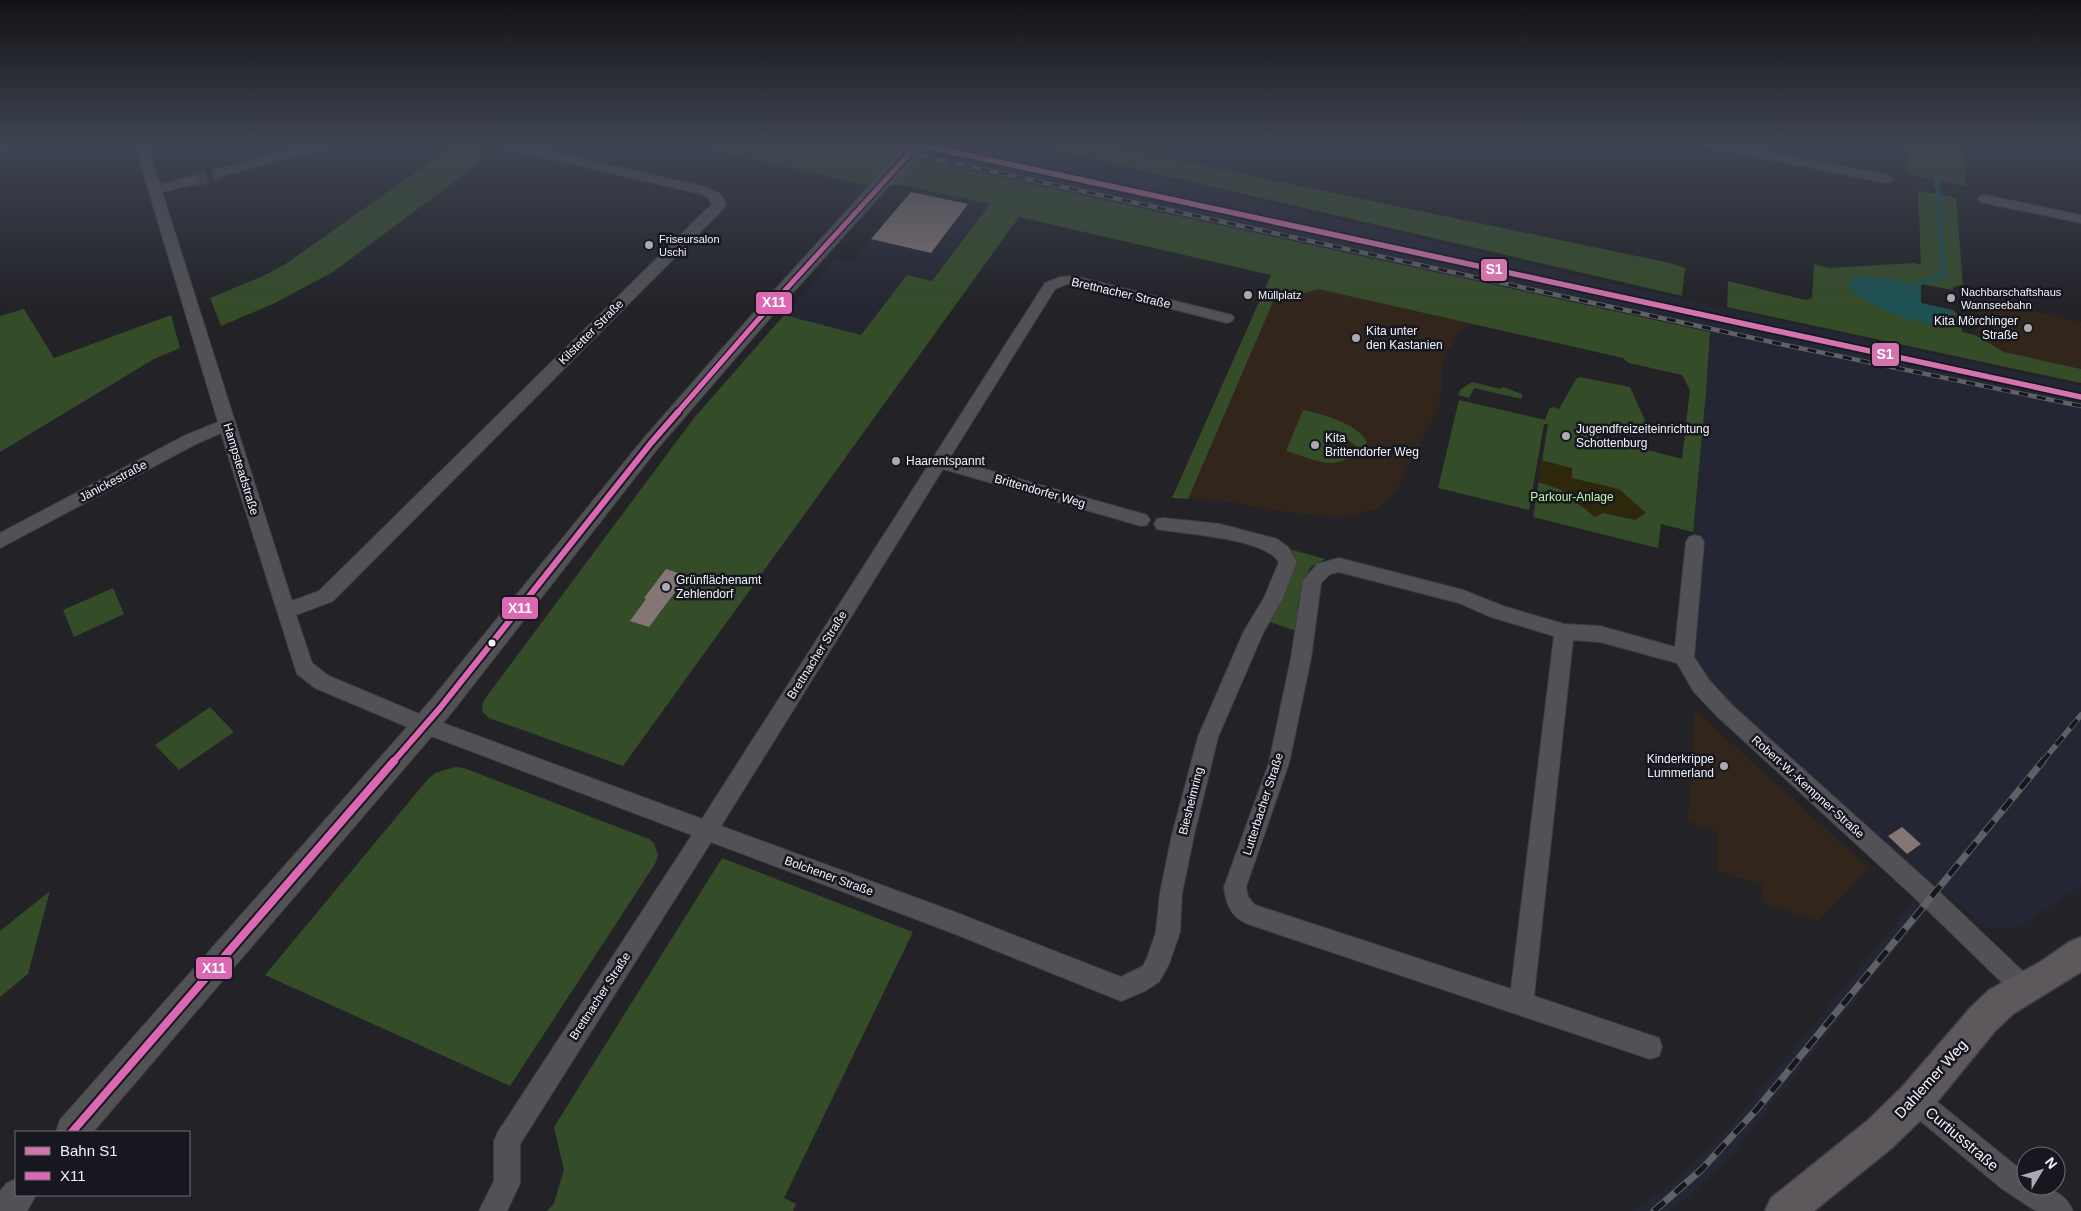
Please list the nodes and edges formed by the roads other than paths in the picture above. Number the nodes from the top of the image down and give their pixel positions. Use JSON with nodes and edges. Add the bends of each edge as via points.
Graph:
{"nodes":[{"id":1,"x":159,"y":199,"type":"edge"},
{"id":2,"x":717,"y":199,"type":"edge"},
{"id":3,"x":867,"y":199,"type":"edge"},
{"id":4,"x":1985,"y":199,"type":"dead end"},
{"id":5,"x":2081,"y":219,"type":"edge"},
{"id":6,"x":1227,"y":318,"type":"dead end"},
{"id":7,"x":227,"y":424,"type":"junction"},
{"id":8,"x":939,"y":462,"type":"junction"},
{"id":9,"x":1141,"y":520,"type":"dead end"},
{"id":10,"x":1164,"y":524,"type":"dead end"},
{"id":11,"x":0,"y":541,"type":"edge"},
{"id":12,"x":1695,"y":542,"type":"dead end"},
{"id":13,"x":286,"y":611,"type":"junction"},
{"id":14,"x":1564,"y":632,"type":"junction"},
{"id":15,"x":1684,"y":657,"type":"junction"},
{"id":16,"x":425,"y":724,"type":"junction"},
{"id":17,"x":707,"y":830,"type":"junction"},
{"id":18,"x":952,"y":922,"type":"joint"},
{"id":19,"x":2081,"y":953,"type":"edge"},
{"id":20,"x":2025,"y":989,"type":"junction"},
{"id":21,"x":1522,"y":1004,"type":"junction"},
{"id":22,"x":1650,"y":1047,"type":"dead end"},
{"id":23,"x":1915,"y":1100,"type":"junction"},
{"id":24,"x":73,"y":1131,"type":"edge"},
{"id":25,"x":18,"y":1196,"type":"edge"},
{"id":26,"x":5,"y":1211,"type":"edge"},
{"id":27,"x":492,"y":1211,"type":"edge"},
{"id":28,"x":1784,"y":1211,"type":"edge"},
{"id":29,"x":2060,"y":1211,"type":"edge"}],
"edges":[{"from":1,"to":7,"type":"street","name":"Hampsteadstraße"},
{"from":2,"to":13,"type":"street","name":"Kilstetter Straße","via":[[718,205],[326,596]]},
{"from":3,"to":16,"type":"street","bridge":true,"via":[[651,443],[498,638]]},
{"from":4,"to":5,"type":"street"},
{"from":6,"to":8,"type":"street","name":"Brettnacher Straße","via":[[1074,280],[1050,286]]},
{"from":7,"to":11,"type":"street","name":"Jänickestraße","via":[[190,440]]},
{"from":7,"to":13,"type":"street","name":"Hampsteadstraße"},
{"from":8,"to":9,"type":"street","name":"Brittendorfer Weg"},
{"from":8,"to":17,"type":"street","name":"Brettnacher Straße"},
{"from":10,"to":18,"type":"street","name":"Biesheimring","via":[[1220,531],[1271,544],[1285,554],[1288,562],[1208,737],[1171,893],[1168,932],[1157,964],[1151,974],[1121,989]]},
{"from":12,"to":15,"type":"street"},
{"from":13,"to":16,"type":"street","name":"Hampsteadstraße","via":[[304,668],[322,682]]},
{"from":14,"to":15,"type":"street","name":"Lutterbacher Straße","via":[[1600,634]]},
{"from":14,"to":21,"type":"street"},
{"from":14,"to":21,"type":"street","name":"Lutterbacher Straße","via":[[1498,612],[1463,597],[1339,565],[1328,566],[1319,572],[1312,581],[1301,658],[1279,763],[1235,887],[1237,902],[1248,913]]},
{"from":15,"to":20,"type":"street","name":"Robert-W.-Kempner-Straße","via":[[1701,687],[1725,711]]},
{"from":16,"to":17,"type":"street","name":"Bolchener Straße"},
{"from":16,"to":24,"type":"street"},
{"from":17,"to":18,"type":"street","name":"Bolchener Straße"},
{"from":17,"to":27,"type":"street","name":"Brettnacher Straße","via":[[507,1141],[506,1183]]},
{"from":19,"to":20,"type":"main road","name":"Dahlemer Weg"},
{"from":20,"to":23,"type":"main road","name":"Dahlemer Weg","via":[[2001,1002],[1983,1019]]},
{"from":21,"to":22,"type":"street","name":"Lutterbacher Straße"},
{"from":23,"to":28,"type":"main road","name":"Dahlemer Weg","via":[[1880,1134]]},
{"from":23,"to":29,"type":"street","name":"Curtiusstraße","via":[[2010,1179]]},
{"from":25,"to":26,"type":"street"}]}
